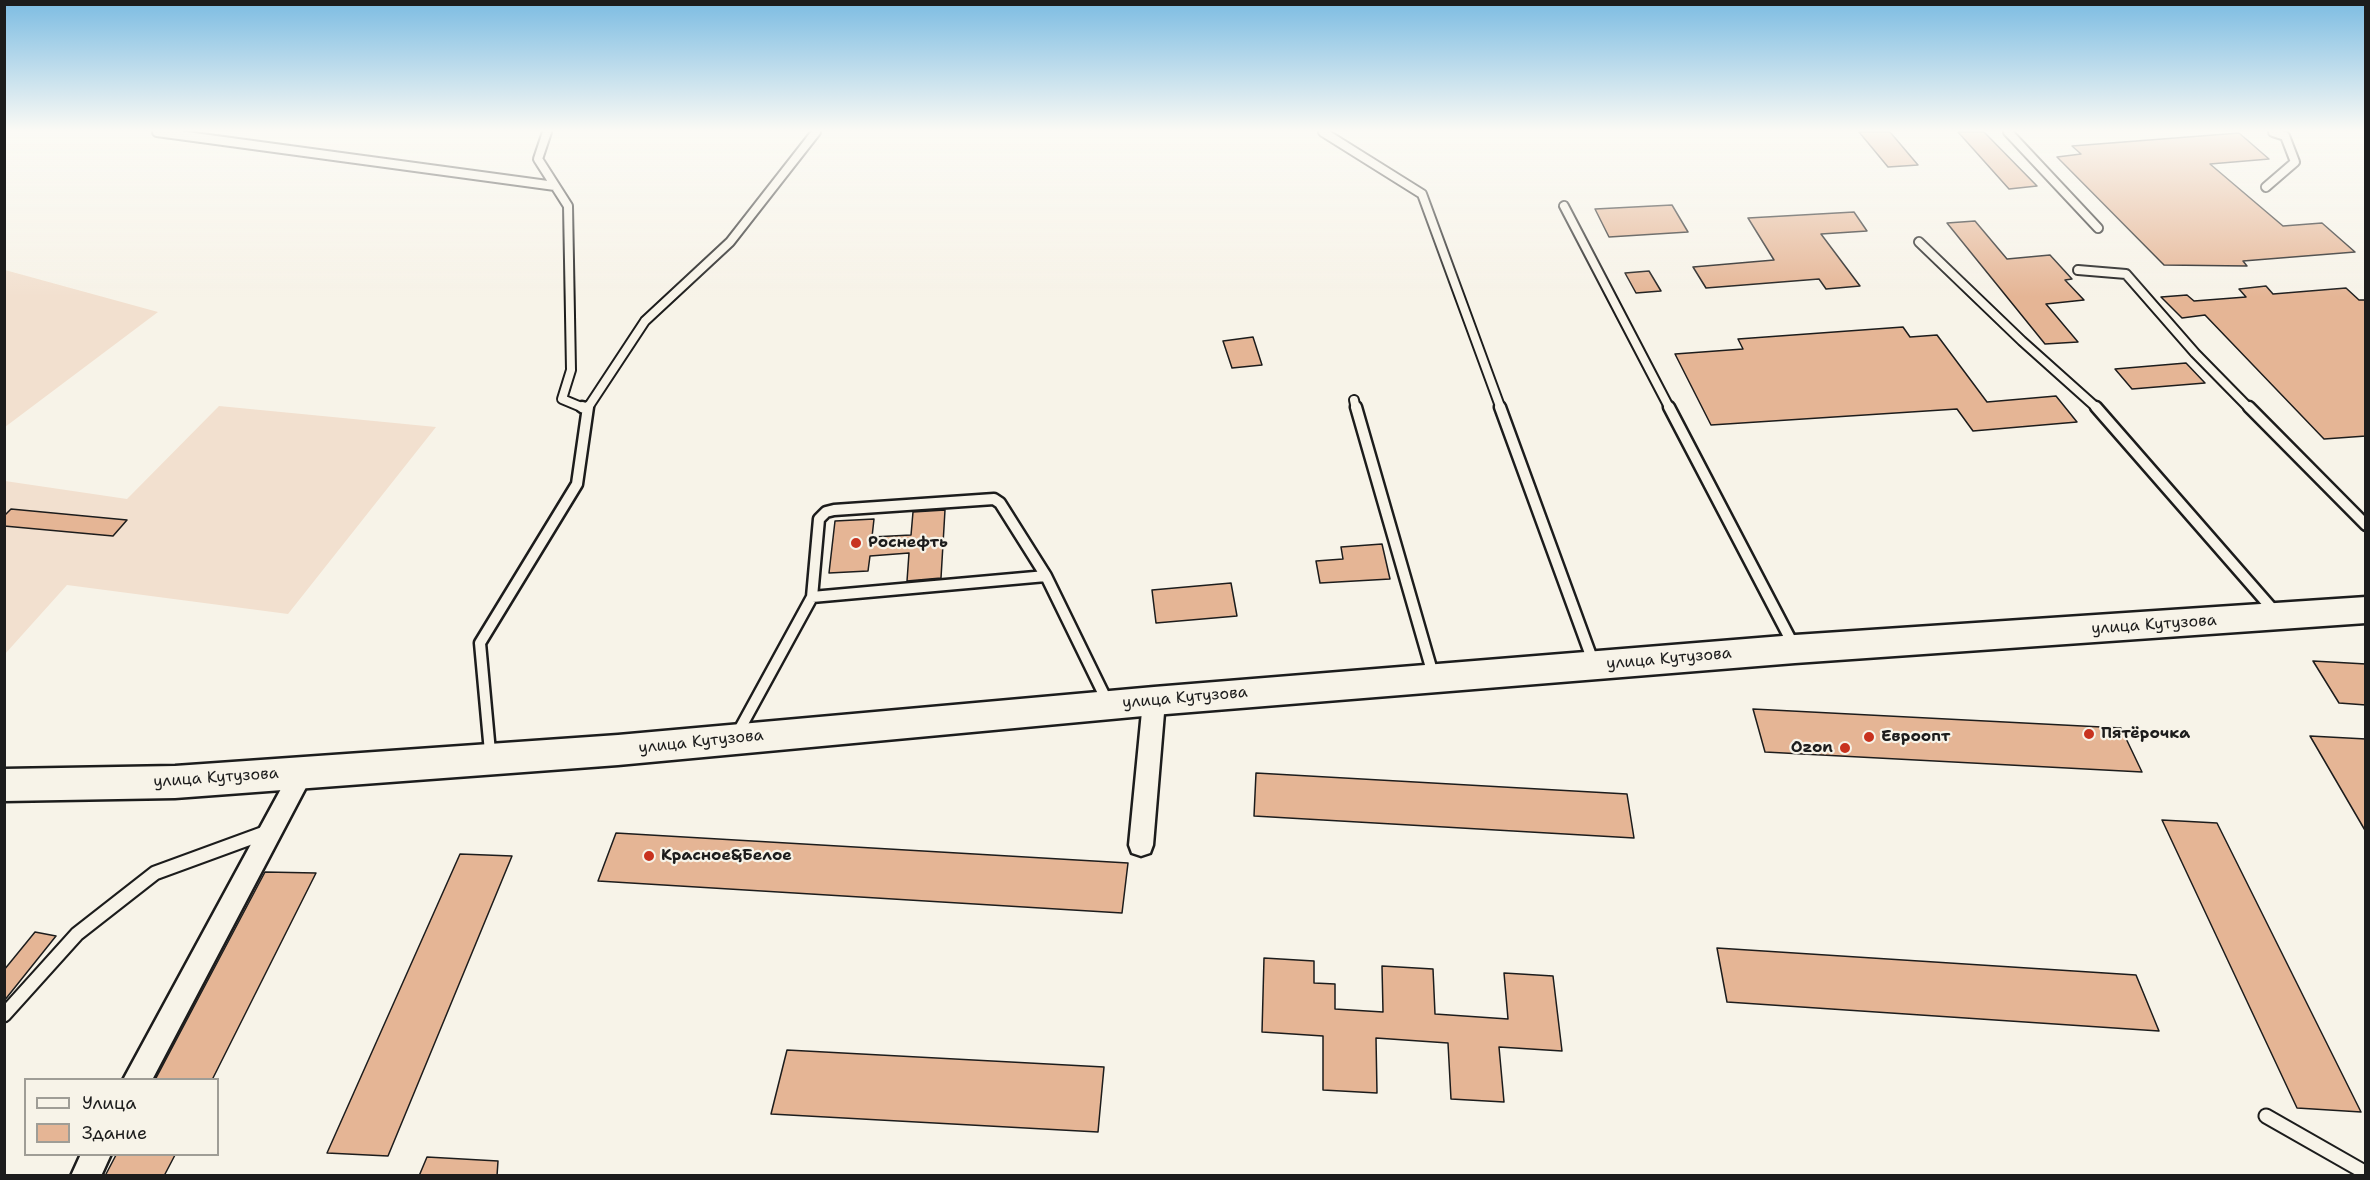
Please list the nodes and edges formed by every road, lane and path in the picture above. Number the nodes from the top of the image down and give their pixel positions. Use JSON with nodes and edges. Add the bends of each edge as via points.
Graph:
{"nodes":[{"id":1,"x":556,"y":187,"type":"edge"},
{"id":2,"x":773,"y":187,"type":"edge"},
{"id":3,"x":1411,"y":187,"type":"edge"},
{"id":4,"x":2060,"y":187,"type":"edge"},
{"id":5,"x":1564,"y":206,"type":"dead end"},
{"id":6,"x":2098,"y":228,"type":"dead end"},
{"id":7,"x":1919,"y":242,"type":"dead end"},
{"id":8,"x":2078,"y":270,"type":"dead end"},
{"id":9,"x":1354,"y":400,"type":"dead end"},
{"id":10,"x":587,"y":408,"type":"junction"},
{"id":11,"x":2366,"y":525,"type":"edge"},
{"id":12,"x":1046,"y":576,"type":"junction"},
{"id":13,"x":812,"y":597,"type":"junction"},
{"id":14,"x":2366,"y":610,"type":"edge"},
{"id":15,"x":2279,"y":617,"type":"junction"},
{"id":16,"x":1795,"y":649,"type":"junction"},
{"id":17,"x":1595,"y":666,"type":"junction"},
{"id":18,"x":1434,"y":679,"type":"junction"},
{"id":19,"x":1154,"y":700,"type":"junction"},
{"id":20,"x":1109,"y":705,"type":"junction"},
{"id":21,"x":735,"y":738,"type":"junction"},
{"id":22,"x":490,"y":758,"type":"junction"},
{"id":23,"x":302,"y":772,"type":"junction"},
{"id":24,"x":4,"y":785,"type":"edge"},
{"id":25,"x":273,"y":830,"type":"junction"},
{"id":26,"x":1140,"y":845,"type":"dead end"},
{"id":27,"x":4,"y":1015,"type":"edge"},
{"id":28,"x":138,"y":1078,"type":"edge"},
{"id":29,"x":2266,"y":1116,"type":"dead end"},
{"id":30,"x":96,"y":1156,"type":"edge"},
{"id":31,"x":2366,"y":1173,"type":"edge"},
{"id":32,"x":86,"y":1176,"type":"edge"}],
"edges":[{"from":1,"to":10,"type":"lane","via":[[568,206],[571,370],[562,399]]},
{"from":2,"to":10,"type":"lane","via":[[730,243],[645,321]]},
{"from":3,"to":17,"type":"lane","via":[[1422,194]]},
{"from":4,"to":6,"type":"lane"},
{"from":5,"to":16,"type":"lane"},
{"from":7,"to":15,"type":"lane","via":[[2098,409]]},
{"from":8,"to":11,"type":"lane","via":[[2126,274],[2195,353]]},
{"from":9,"to":18,"type":"lane"},
{"from":10,"to":22,"type":"lane","via":[[577,484],[480,644]]},
{"from":12,"to":13,"type":"lane"},
{"from":12,"to":13,"type":"lane","via":[[1000,503],[994,500],[834,510],[819,519]]},
{"from":12,"to":20,"type":"lane"},
{"from":13,"to":21,"type":"lane"},
{"from":14,"to":15,"type":"main road","name":"улица Кутузова"},
{"from":15,"to":16,"type":"main road","name":"улица Кутузова"},
{"from":16,"to":17,"type":"main road","name":"улица Кутузова"},
{"from":17,"to":18,"type":"main road","name":"улица Кутузова"},
{"from":18,"to":19,"type":"main road","name":"улица Кутузова"},
{"from":19,"to":20,"type":"main road","name":"улица Кутузова"},
{"from":19,"to":26,"type":"street"},
{"from":20,"to":21,"type":"main road","name":"улица Кутузова"},
{"from":21,"to":22,"type":"main road","name":"улица Кутузова"},
{"from":22,"to":23,"type":"main road","name":"улица Кутузова"},
{"from":23,"to":24,"type":"main road","name":"улица Кутузова","via":[[175,782]]},
{"from":23,"to":25,"type":"street"},
{"from":25,"to":27,"type":"lane","via":[[155,873],[77,934]]},
{"from":25,"to":28,"type":"street"},
{"from":29,"to":31,"type":"lane"},
{"from":30,"to":32,"type":"street"}]}
